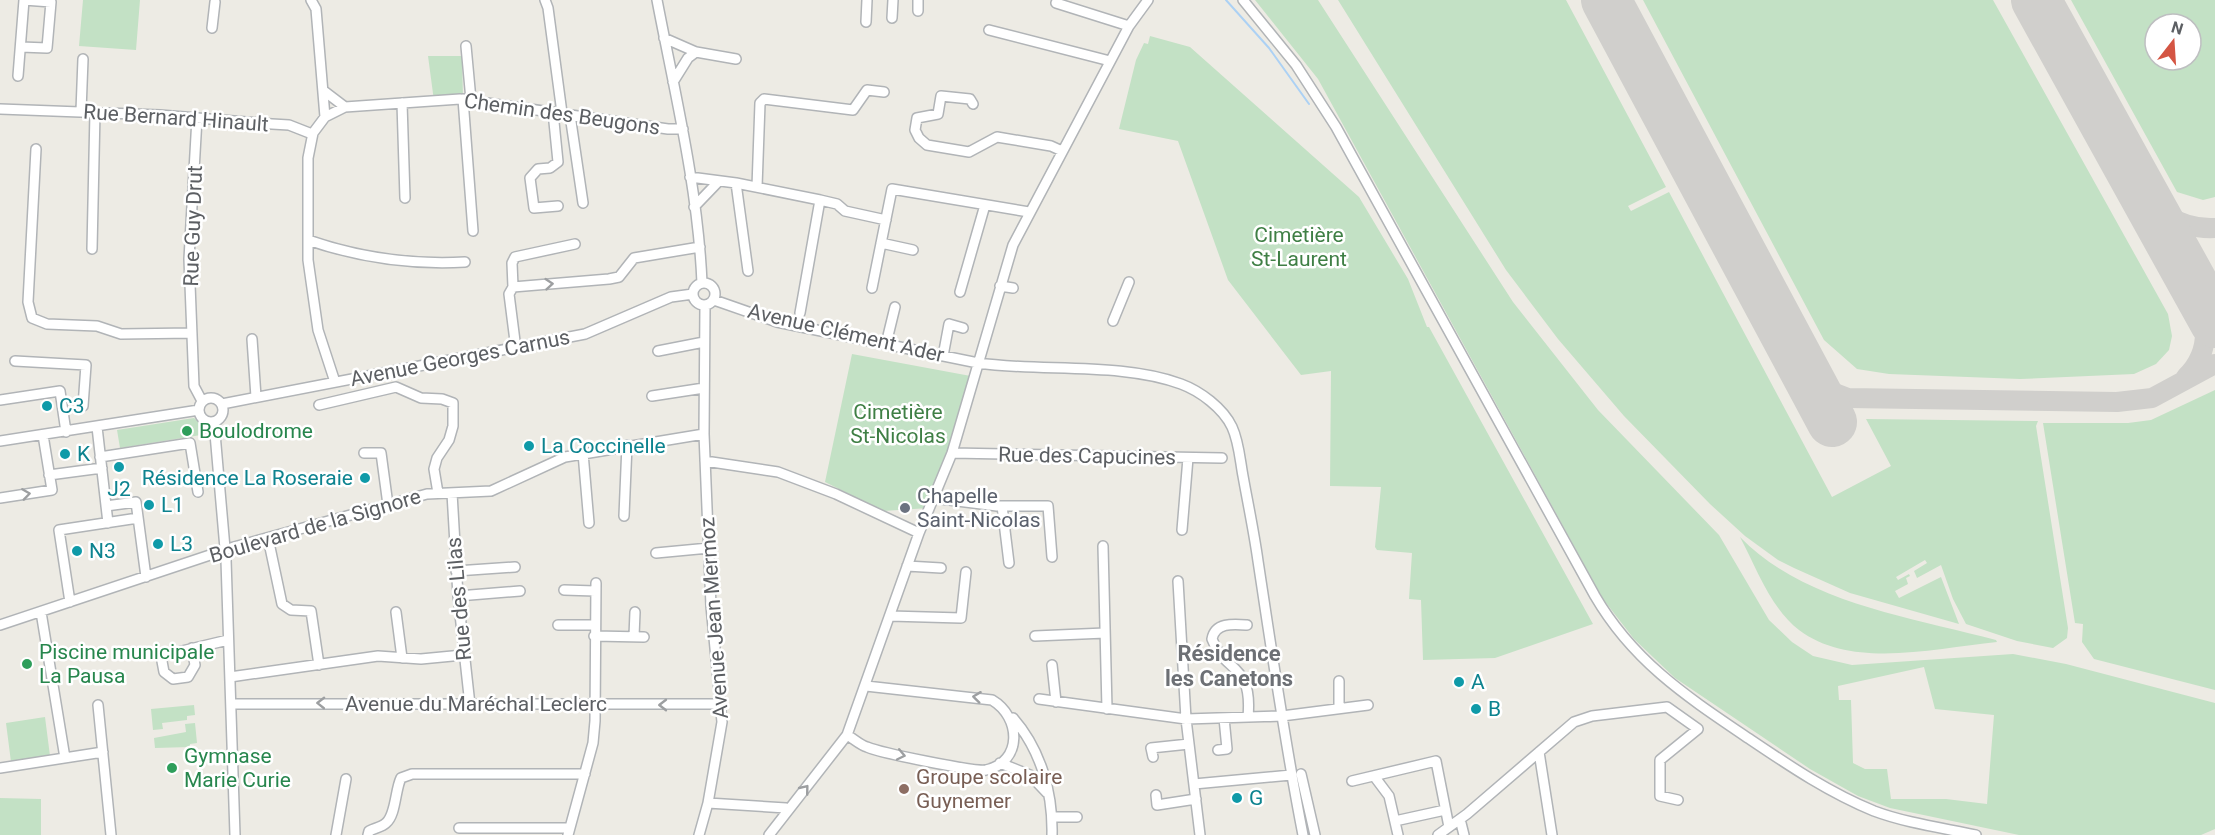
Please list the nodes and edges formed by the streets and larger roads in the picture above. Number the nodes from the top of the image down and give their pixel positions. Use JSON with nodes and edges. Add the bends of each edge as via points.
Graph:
{"nodes":[{"id":1,"x":24,"y":0,"type":"edge"},
{"id":2,"x":312,"y":0,"type":"edge"},
{"id":3,"x":545,"y":0,"type":"edge"},
{"id":4,"x":657,"y":0,"type":"edge"},
{"id":5,"x":867,"y":0,"type":"edge"},
{"id":6,"x":893,"y":0,"type":"edge"},
{"id":7,"x":918,"y":0,"type":"edge"},
{"id":8,"x":1148,"y":0,"type":"edge"},
{"id":9,"x":1243,"y":0,"type":"edge"},
{"id":10,"x":215,"y":1,"type":"edge"},
{"id":11,"x":1056,"y":3,"type":"dead end"},
{"id":12,"x":918,"y":11,"type":"dead end"},
{"id":13,"x":892,"y":18,"type":"dead end"},
{"id":14,"x":867,"y":22,"type":"dead end"},
{"id":15,"x":1129,"y":26,"type":"junction"},
{"id":16,"x":212,"y":28,"type":"dead end"},
{"id":17,"x":989,"y":30,"type":"dead end"},
{"id":18,"x":664,"y":39,"type":"junction"},
{"id":19,"x":466,"y":46,"type":"dead end"},
{"id":20,"x":1030,"y":46,"type":"dead end"},
{"id":21,"x":21,"y":47,"type":"junction"},
{"id":22,"x":696,"y":52,"type":"junction"},
{"id":23,"x":83,"y":59,"type":"dead end"},
{"id":24,"x":736,"y":59,"type":"dead end"},
{"id":25,"x":1109,"y":63,"type":"junction"},
{"id":26,"x":18,"y":76,"type":"dead end"},
{"id":27,"x":673,"y":82,"type":"junction"},
{"id":28,"x":324,"y":91,"type":"junction"},
{"id":29,"x":884,"y":92,"type":"dead end"},
{"id":30,"x":467,"y":100,"type":"junction"},
{"id":31,"x":402,"y":103,"type":"junction"},
{"id":32,"x":973,"y":104,"type":"dead end"},
{"id":33,"x":345,"y":107,"type":"junction"},
{"id":34,"x":0,"y":109,"type":"edge"},
{"id":35,"x":81,"y":111,"type":"junction"},
{"id":36,"x":95,"y":112,"type":"junction"},
{"id":37,"x":562,"y":113,"type":"junction"},
{"id":38,"x":325,"y":117,"type":"junction"},
{"id":39,"x":197,"y":118,"type":"junction"},
{"id":40,"x":683,"y":129,"type":"junction"},
{"id":41,"x":312,"y":134,"type":"junction"},
{"id":42,"x":36,"y":149,"type":"dead end"},
{"id":43,"x":1062,"y":151,"type":"junction"},
{"id":44,"x":690,"y":177,"type":"junction"},
{"id":45,"x":719,"y":181,"type":"junction"},
{"id":46,"x":736,"y":183,"type":"junction"},
{"id":47,"x":757,"y":187,"type":"junction"},
{"id":48,"x":405,"y":198,"type":"dead end"},
{"id":49,"x":820,"y":200,"type":"junction"},
{"id":50,"x":583,"y":203,"type":"dead end"},
{"id":51,"x":985,"y":205,"type":"junction"},
{"id":52,"x":558,"y":206,"type":"dead end"},
{"id":53,"x":694,"y":207,"type":"junction"},
{"id":54,"x":1029,"y":212,"type":"junction"},
{"id":55,"x":886,"y":220,"type":"junction"},
{"id":56,"x":473,"y":231,"type":"dead end"},
{"id":57,"x":308,"y":240,"type":"junction"},
{"id":58,"x":881,"y":243,"type":"junction"},
{"id":59,"x":575,"y":244,"type":"dead end"},
{"id":60,"x":700,"y":247,"type":"junction"},
{"id":61,"x":92,"y":249,"type":"dead end"},
{"id":62,"x":913,"y":250,"type":"dead end"},
{"id":63,"x":465,"y":262,"type":"dead end"},
{"id":64,"x":748,"y":271,"type":"dead end"},
{"id":65,"x":1129,"y":282,"type":"dead end"},
{"id":66,"x":702,"y":283,"type":"junction"},
{"id":67,"x":1000,"y":286,"type":"junction"},
{"id":68,"x":513,"y":287,"type":"junction"},
{"id":69,"x":872,"y":288,"type":"dead end"},
{"id":70,"x":1013,"y":288,"type":"dead end"},
{"id":71,"x":960,"y":292,"type":"dead end"},
{"id":72,"x":693,"y":294,"type":"junction"},
{"id":73,"x":714,"y":300,"type":"junction"},
{"id":74,"x":705,"y":306,"type":"junction"},
{"id":75,"x":895,"y":307,"type":"dead end"},
{"id":76,"x":800,"y":313,"type":"dead end"},
{"id":77,"x":1113,"y":321,"type":"dead end"},
{"id":78,"x":963,"y":328,"type":"dead end"},
{"id":79,"x":192,"y":333,"type":"junction"},
{"id":80,"x":252,"y":339,"type":"dead end"},
{"id":81,"x":704,"y":342,"type":"junction"},
{"id":82,"x":886,"y":344,"type":"junction"},
{"id":83,"x":516,"y":349,"type":"junction"},
{"id":84,"x":658,"y":351,"type":"dead end"},
{"id":85,"x":943,"y":356,"type":"junction"},
{"id":86,"x":15,"y":361,"type":"dead end"},
{"id":87,"x":978,"y":363,"type":"junction"},
{"id":88,"x":335,"y":382,"type":"junction"},
{"id":89,"x":704,"y":388,"type":"junction"},
{"id":90,"x":652,"y":396,"type":"dead end"},
{"id":91,"x":256,"y":397,"type":"junction"},
{"id":92,"x":0,"y":400,"type":"edge"},
{"id":93,"x":222,"y":404,"type":"junction"},
{"id":94,"x":200,"y":405,"type":"junction"},
{"id":95,"x":319,"y":405,"type":"dead end"},
{"id":96,"x":83,"y":406,"type":"dead end"},
{"id":97,"x":214,"y":422,"type":"junction"},
{"id":98,"x":97,"y":427,"type":"junction"},
{"id":99,"x":66,"y":432,"type":"junction"},
{"id":100,"x":704,"y":434,"type":"junction"},
{"id":101,"x":42,"y":435,"type":"junction"},
{"id":102,"x":0,"y":441,"type":"edge"},
{"id":103,"x":627,"y":445,"type":"junction"},
{"id":104,"x":364,"y":453,"type":"dead end"},
{"id":105,"x":583,"y":453,"type":"junction"},
{"id":106,"x":952,"y":453,"type":"junction"},
{"id":107,"x":100,"y":457,"type":"junction"},
{"id":108,"x":1188,"y":458,"type":"junction"},
{"id":109,"x":1222,"y":458,"type":"dead end"},
{"id":110,"x":705,"y":461,"type":"junction"},
{"id":111,"x":102,"y":468,"type":"junction"},
{"id":112,"x":49,"y":475,"type":"junction"},
{"id":113,"x":815,"y":485,"type":"junction"},
{"id":114,"x":198,"y":492,"type":"dead end"},
{"id":115,"x":438,"y":493,"type":"junction"},
{"id":116,"x":452,"y":493,"type":"junction"},
{"id":117,"x":812,"y":495,"type":"dead end"},
{"id":118,"x":0,"y":498,"type":"edge"},
{"id":119,"x":933,"y":498,"type":"junction"},
{"id":120,"x":388,"y":505,"type":"junction"},
{"id":121,"x":106,"y":506,"type":"junction"},
{"id":122,"x":1000,"y":506,"type":"junction"},
{"id":123,"x":624,"y":516,"type":"dead end"},
{"id":124,"x":138,"y":518,"type":"junction"},
{"id":125,"x":999,"y":519,"type":"dead end"},
{"id":126,"x":108,"y":523,"type":"junction"},
{"id":127,"x":589,"y":523,"type":"dead end"},
{"id":128,"x":1182,"y":530,"type":"dead end"},
{"id":129,"x":919,"y":533,"type":"junction"},
{"id":130,"x":268,"y":538,"type":"junction"},
{"id":131,"x":1103,"y":546,"type":"dead end"},
{"id":132,"x":709,"y":548,"type":"junction"},
{"id":133,"x":226,"y":550,"type":"junction"},
{"id":134,"x":656,"y":553,"type":"dead end"},
{"id":135,"x":1052,"y":556,"type":"dead end"},
{"id":136,"x":1009,"y":563,"type":"dead end"},
{"id":137,"x":908,"y":566,"type":"junction"},
{"id":138,"x":515,"y":567,"type":"dead end"},
{"id":139,"x":941,"y":568,"type":"dead end"},
{"id":140,"x":456,"y":571,"type":"junction"},
{"id":141,"x":966,"y":572,"type":"dead end"},
{"id":142,"x":146,"y":577,"type":"junction"},
{"id":143,"x":1178,"y":581,"type":"dead end"},
{"id":144,"x":564,"y":590,"type":"dead end"},
{"id":145,"x":520,"y":591,"type":"dead end"},
{"id":146,"x":458,"y":596,"type":"junction"},
{"id":147,"x":70,"y":602,"type":"junction"},
{"id":148,"x":41,"y":612,"type":"junction"},
{"id":149,"x":396,"y":612,"type":"dead end"},
{"id":150,"x":634,"y":612,"type":"dead end"},
{"id":151,"x":890,"y":616,"type":"junction"},
{"id":152,"x":0,"y":625,"type":"edge"},
{"id":153,"x":558,"y":625,"type":"dead end"},
{"id":154,"x":595,"y":625,"type":"junction"},
{"id":155,"x":1247,"y":625,"type":"dead end"},
{"id":156,"x":1105,"y":633,"type":"junction"},
{"id":157,"x":594,"y":636,"type":"junction"},
{"id":158,"x":1035,"y":636,"type":"dead end"},
{"id":159,"x":228,"y":640,"type":"junction"},
{"id":160,"x":870,"y":642,"type":"dead end"},
{"id":161,"x":880,"y":646,"type":"junction"},
{"id":162,"x":192,"y":648,"type":"dead end"},
{"id":163,"x":463,"y":655,"type":"junction"},
{"id":164,"x":402,"y":658,"type":"junction"},
{"id":165,"x":319,"y":665,"type":"junction"},
{"id":166,"x":1052,"y":665,"type":"dead end"},
{"id":167,"x":230,"y":677,"type":"junction"},
{"id":168,"x":1339,"y":681,"type":"dead end"},
{"id":169,"x":866,"y":686,"type":"junction"},
{"id":170,"x":1039,"y":699,"type":"dead end"},
{"id":171,"x":1056,"y":702,"type":"junction"},
{"id":172,"x":231,"y":704,"type":"junction"},
{"id":173,"x":722,"y":704,"type":"junction"},
{"id":174,"x":99,"y":705,"type":"dead end"},
{"id":175,"x":470,"y":705,"type":"junction"},
{"id":176,"x":596,"y":705,"type":"junction"},
{"id":177,"x":1368,"y":705,"type":"dead end"},
{"id":178,"x":1339,"y":707,"type":"junction"},
{"id":179,"x":1107,"y":709,"type":"junction"},
{"id":180,"x":1007,"y":711,"type":"junction"},
{"id":181,"x":1282,"y":716,"type":"junction"},
{"id":182,"x":1248,"y":717,"type":"junction"},
{"id":183,"x":1224,"y":718,"type":"junction"},
{"id":184,"x":1186,"y":719,"type":"junction"},
{"id":185,"x":847,"y":735,"type":"junction"},
{"id":186,"x":1189,"y":744,"type":"junction"},
{"id":187,"x":1218,"y":750,"type":"dead end"},
{"id":188,"x":103,"y":752,"type":"junction"},
{"id":189,"x":1539,"y":752,"type":"junction"},
{"id":190,"x":1153,"y":757,"type":"dead end"},
{"id":191,"x":65,"y":758,"type":"junction"},
{"id":192,"x":1000,"y":763,"type":"junction"},
{"id":193,"x":0,"y":768,"type":"edge"},
{"id":194,"x":585,"y":774,"type":"junction"},
{"id":195,"x":1296,"y":774,"type":"junction"},
{"id":196,"x":1374,"y":776,"type":"junction"},
{"id":197,"x":346,"y":779,"type":"dead end"},
{"id":198,"x":1352,"y":781,"type":"dead end"},
{"id":199,"x":1194,"y":784,"type":"junction"},
{"id":200,"x":1156,"y":795,"type":"dead end"},
{"id":201,"x":1196,"y":799,"type":"junction"},
{"id":202,"x":1050,"y":800,"type":"junction"},
{"id":203,"x":1678,"y":800,"type":"dead end"},
{"id":204,"x":708,"y":803,"type":"junction"},
{"id":205,"x":786,"y":808,"type":"dead end"},
{"id":206,"x":1445,"y":810,"type":"junction"},
{"id":207,"x":1053,"y":817,"type":"junction"},
{"id":208,"x":1077,"y":817,"type":"dead end"},
{"id":209,"x":1460,"y":819,"type":"junction"},
{"id":210,"x":1395,"y":821,"type":"junction"},
{"id":211,"x":1449,"y":827,"type":"junction"},
{"id":212,"x":459,"y":828,"type":"dead end"},
{"id":213,"x":568,"y":832,"type":"edge"},
{"id":214,"x":1314,"y":833,"type":"edge"},
{"id":215,"x":1303,"y":834,"type":"edge"},
{"id":216,"x":111,"y":835,"type":"edge"},
{"id":217,"x":235,"y":835,"type":"edge"},
{"id":218,"x":336,"y":835,"type":"edge"},
{"id":219,"x":368,"y":835,"type":"edge"},
{"id":220,"x":699,"y":835,"type":"edge"},
{"id":221,"x":769,"y":835,"type":"edge"},
{"id":222,"x":1052,"y":835,"type":"edge"},
{"id":223,"x":1200,"y":835,"type":"edge"},
{"id":224,"x":1398,"y":835,"type":"edge"},
{"id":225,"x":1438,"y":835,"type":"edge"},
{"id":226,"x":1464,"y":835,"type":"edge"},
{"id":227,"x":1552,"y":835,"type":"edge"},
{"id":228,"x":1976,"y":835,"type":"edge"}],
"edges":[{"from":1,"to":21,"type":"street"},
{"from":1,"to":21,"type":"street","via":[[51,2],[47,48]]},
{"from":2,"to":28,"type":"street"},
{"from":3,"to":37,"type":"street"},
{"from":4,"to":18,"type":"street"},
{"from":5,"to":14,"type":"street"},
{"from":6,"to":13,"type":"street"},
{"from":7,"to":12,"type":"street"},
{"from":8,"to":15,"type":"street"},
{"from":9,"to":228,"type":"street","via":[[1296,64],[1336,127],[1595,597],[1623,638],[1676,688],[1825,787],[1877,812]]},
{"from":10,"to":16,"type":"street"},
{"from":11,"to":15,"type":"street"},
{"from":15,"to":25,"type":"street"},
{"from":17,"to":25,"type":"street"},
{"from":18,"to":22,"type":"street"},
{"from":18,"to":27,"type":"street"},
{"from":19,"to":30,"type":"street"},
{"from":20,"to":25,"type":"street"},
{"from":21,"to":26,"type":"street"},
{"from":22,"to":24,"type":"street"},
{"from":22,"to":27,"type":"street"},
{"from":23,"to":35,"type":"street"},
{"from":25,"to":43,"type":"street"},
{"from":27,"to":40,"type":"street"},
{"from":28,"to":33,"type":"street"},
{"from":28,"to":38,"type":"street"},
{"from":29,"to":47,"type":"street","via":[[867,90],[854,110],[764,99],[760,103]]},
{"from":30,"to":31,"type":"street","name":"Chemin des Beugons"},
{"from":30,"to":37,"type":"street","name":"Chemin des Beugons"},
{"from":30,"to":56,"type":"street"},
{"from":31,"to":33,"type":"street","name":"Chemin des Beugons"},
{"from":31,"to":48,"type":"street"},
{"from":32,"to":43,"type":"street","via":[[970,99],[941,96],[938,114],[917,118],[915,130],[919,138],[927,145],[969,152],[997,137]]},
{"from":33,"to":38,"type":"street"},
{"from":34,"to":35,"type":"street","name":"Rue Bernard Hinault"},
{"from":35,"to":36,"type":"street","name":"Rue Bernard Hinault"},
{"from":36,"to":39,"type":"street","name":"Rue Bernard Hinault"},
{"from":36,"to":61,"type":"street"},
{"from":37,"to":40,"type":"street","name":"Chemin des Beugons"},
{"from":37,"to":50,"type":"street"},
{"from":37,"to":52,"type":"street","via":[[558,162],[550,168],[538,169],[530,178],[534,208]]},
{"from":38,"to":41,"type":"street"},
{"from":39,"to":41,"type":"street","name":"Rue Bernard Hinault","via":[[289,125]]},
{"from":39,"to":79,"type":"street","name":"Rue Guy Drut","via":[[189,259]]},
{"from":40,"to":44,"type":"street"},
{"from":41,"to":57,"type":"street","via":[[308,158]]},
{"from":42,"to":79,"type":"street","via":[[28,302],[32,318],[47,324],[97,326],[121,334]]},
{"from":43,"to":54,"type":"street"},
{"from":44,"to":45,"type":"street"},
{"from":44,"to":53,"type":"street"},
{"from":45,"to":46,"type":"street"},
{"from":45,"to":53,"type":"street"},
{"from":46,"to":47,"type":"street"},
{"from":46,"to":64,"type":"street"},
{"from":47,"to":49,"type":"street"},
{"from":49,"to":55,"type":"street","via":[[837,204],[845,211]]},
{"from":49,"to":76,"type":"street"},
{"from":51,"to":54,"type":"street"},
{"from":51,"to":55,"type":"street","via":[[892,189]]},
{"from":51,"to":71,"type":"street"},
{"from":53,"to":60,"type":"street"},
{"from":54,"to":67,"type":"street","via":[[1013,244]]},
{"from":55,"to":58,"type":"street"},
{"from":57,"to":63,"type":"street","via":[[391,262]]},
{"from":57,"to":88,"type":"street","via":[[318,330]]},
{"from":58,"to":62,"type":"street"},
{"from":58,"to":69,"type":"street"},
{"from":59,"to":68,"type":"street","via":[[515,257]]},
{"from":60,"to":66,"type":"street"},
{"from":68,"to":60,"type":"street","one_way":true,"via":[[619,277],[634,258]]},
{"from":65,"to":77,"type":"street"},
{"from":66,"to":72,"type":"street"},
{"from":66,"to":73,"type":"street","via":[[712,286]]},
{"from":67,"to":70,"type":"street"},
{"from":67,"to":87,"type":"street"},
{"from":68,"to":83,"type":"street","via":[[509,294]]},
{"from":72,"to":74,"type":"street","via":[[696,302]]},
{"from":72,"to":83,"type":"street","name":"Avenue Georges Carnus","via":[[671,297],[585,334]]},
{"from":73,"to":74,"type":"street"},
{"from":73,"to":82,"type":"street","name":"Avenue Clément Ader","via":[[777,322]]},
{"from":74,"to":81,"type":"street","name":"Avenue Jean Mermoz"},
{"from":75,"to":82,"type":"street"},
{"from":78,"to":85,"type":"street","via":[[944,323]]},
{"from":79,"to":94,"type":"street","name":"Rue Guy Drut","via":[[194,386]]},
{"from":80,"to":91,"type":"street"},
{"from":81,"to":84,"type":"street"},
{"from":81,"to":89,"type":"street","name":"Avenue Jean Mermoz"},
{"from":82,"to":85,"type":"street","name":"Avenue Clément Ader"},
{"from":83,"to":88,"type":"street","name":"Avenue Georges Carnus"},
{"from":85,"to":87,"type":"street","name":"Avenue Clément Ader"},
{"from":86,"to":96,"type":"street","via":[[86,365]]},
{"from":87,"to":106,"type":"street"},
{"from":87,"to":181,"type":"street","name":"Avenue Clément Ader","via":[[1163,378],[1182,385],[1219,410],[1233,429],[1249,504]]},
{"from":88,"to":91,"type":"street","name":"Avenue Georges Carnus"},
{"from":89,"to":90,"type":"street"},
{"from":89,"to":100,"type":"street","name":"Avenue Jean Mermoz"},
{"from":91,"to":93,"type":"street","name":"Avenue Georges Carnus"},
{"from":92,"to":99,"type":"street","via":[[60,391]]},
{"from":93,"to":94,"type":"street","via":[[212,398]]},
{"from":93,"to":97,"type":"street","via":[[222,414]]},
{"from":94,"to":97,"type":"street","via":[[204,420]]},
{"from":94,"to":98,"type":"street"},
{"from":95,"to":115,"type":"street","via":[[396,387],[421,398],[453,404],[452,433],[434,469]]},
{"from":97,"to":133,"type":"street"},
{"from":98,"to":99,"type":"street"},
{"from":98,"to":107,"type":"street"},
{"from":99,"to":101,"type":"street"},
{"from":100,"to":103,"type":"street","name":"Boulevard de la Signore"},
{"from":100,"to":110,"type":"street","name":"Avenue Jean Mermoz"},
{"from":101,"to":102,"type":"street"},
{"from":101,"to":112,"type":"street"},
{"from":103,"to":105,"type":"street","name":"Boulevard de la Signore"},
{"from":103,"to":123,"type":"street"},
{"from":104,"to":120,"type":"street","via":[[381,453]]},
{"from":105,"to":116,"type":"street","name":"Boulevard de la Signore","via":[[565,457],[491,491]]},
{"from":105,"to":127,"type":"street"},
{"from":106,"to":108,"type":"street","name":"Rue des Capucines"},
{"from":106,"to":119,"type":"street"},
{"from":107,"to":111,"type":"street"},
{"from":107,"to":114,"type":"street","via":[[190,443]]},
{"from":108,"to":109,"type":"street","name":"Rue des Capucines"},
{"from":108,"to":128,"type":"street"},
{"from":110,"to":113,"type":"street","via":[[778,471]]},
{"from":110,"to":132,"type":"street","name":"Avenue Jean Mermoz"},
{"from":111,"to":112,"type":"street"},
{"from":111,"to":121,"type":"street"},
{"from":118,"to":112,"type":"street","one_way":true,"via":[[52,490]]},
{"from":113,"to":117,"type":"street"},
{"from":113,"to":129,"type":"street"},
{"from":115,"to":116,"type":"street","name":"Boulevard de la Signore"},
{"from":115,"to":120,"type":"street","name":"Boulevard de la Signore"},
{"from":116,"to":140,"type":"street","name":"Rue des Lilas"},
{"from":119,"to":122,"type":"street"},
{"from":119,"to":129,"type":"street"},
{"from":120,"to":130,"type":"street","name":"Boulevard de la Signore"},
{"from":121,"to":124,"type":"street","via":[[136,502]]},
{"from":121,"to":126,"type":"street"},
{"from":122,"to":125,"type":"street"},
{"from":122,"to":135,"type":"street","via":[[1048,506]]},
{"from":122,"to":136,"type":"street"},
{"from":124,"to":126,"type":"street"},
{"from":124,"to":142,"type":"street"},
{"from":126,"to":147,"type":"street","via":[[59,530]]},
{"from":129,"to":137,"type":"street"},
{"from":130,"to":133,"type":"street","name":"Boulevard de la Signore"},
{"from":130,"to":165,"type":"street","via":[[282,604],[291,610],[311,611]]},
{"from":131,"to":156,"type":"street"},
{"from":132,"to":134,"type":"street"},
{"from":132,"to":173,"type":"street","name":"Avenue Jean Mermoz"},
{"from":133,"to":142,"type":"street","name":"Boulevard de la Signore"},
{"from":133,"to":159,"type":"street"},
{"from":137,"to":139,"type":"street"},
{"from":137,"to":151,"type":"street"},
{"from":138,"to":140,"type":"street"},
{"from":140,"to":146,"type":"street","name":"Rue des Lilas"},
{"from":141,"to":151,"type":"street","via":[[961,618]]},
{"from":142,"to":147,"type":"street","name":"Boulevard de la Signore"},
{"from":143,"to":184,"type":"street"},
{"from":144,"to":154,"type":"street","via":[[596,587]]},
{"from":145,"to":146,"type":"street"},
{"from":146,"to":163,"type":"street","name":"Rue des Lilas"},
{"from":147,"to":148,"type":"street","name":"Boulevard de la Signore"},
{"from":148,"to":152,"type":"street","name":"Boulevard de la Signore"},
{"from":148,"to":191,"type":"street"},
{"from":149,"to":164,"type":"street"},
{"from":150,"to":157,"type":"street","via":[[639,637]]},
{"from":151,"to":161,"type":"street"},
{"from":153,"to":154,"type":"street"},
{"from":154,"to":157,"type":"street"},
{"from":155,"to":182,"type":"street","via":[[1227,624],[1215,631],[1212,639],[1215,649],[1242,675]]},
{"from":156,"to":158,"type":"street"},
{"from":156,"to":179,"type":"street"},
{"from":157,"to":176,"type":"street"},
{"from":159,"to":162,"type":"street"},
{"from":159,"to":167,"type":"street"},
{"from":160,"to":161,"type":"street"},
{"from":161,"to":169,"type":"street"},
{"from":163,"to":164,"type":"street"},
{"from":163,"to":175,"type":"street","name":"Rue des Lilas"},
{"from":164,"to":165,"type":"street","via":[[378,656]]},
{"from":165,"to":167,"type":"street"},
{"from":166,"to":171,"type":"street"},
{"from":167,"to":172,"type":"street"},
{"from":168,"to":178,"type":"street"},
{"from":180,"to":169,"type":"street","one_way":true,"via":[[984,697]]},
{"from":169,"to":185,"type":"street"},
{"from":170,"to":171,"type":"street"},
{"from":171,"to":179,"type":"street"},
{"from":175,"to":172,"type":"street","name":"Avenue du Maréchal Leclerc","one_way":true},
{"from":172,"to":217,"type":"street"},
{"from":173,"to":176,"type":"street","name":"Avenue du Maréchal Leclerc","one_way":true},
{"from":173,"to":204,"type":"street","name":"Avenue Jean Mermoz","via":[[721,733]]},
{"from":174,"to":188,"type":"street"},
{"from":175,"to":176,"type":"street","name":"Avenue du Maréchal Leclerc"},
{"from":176,"to":194,"type":"street","via":[[593,743]]},
{"from":177,"to":178,"type":"street"},
{"from":178,"to":181,"type":"street"},
{"from":179,"to":184,"type":"street"},
{"from":180,"to":192,"type":"street","via":[[1015,738]]},
{"from":180,"to":202,"type":"street","via":[[1031,743]]},
{"from":181,"to":182,"type":"street"},
{"from":181,"to":195,"type":"street","name":"Avenue Clément Ader"},
{"from":182,"to":183,"type":"street"},
{"from":183,"to":184,"type":"street"},
{"from":183,"to":187,"type":"street","via":[[1227,749]]},
{"from":184,"to":186,"type":"street"},
{"from":185,"to":192,"type":"street","one_way":true,"via":[[867,747],[968,769],[985,770]]},
{"from":221,"to":185,"type":"street","one_way":true},
{"from":186,"to":190,"type":"street","via":[[1151,748]]},
{"from":186,"to":199,"type":"street"},
{"from":188,"to":191,"type":"street"},
{"from":188,"to":216,"type":"street"},
{"from":189,"to":203,"type":"street","via":[[1574,722],[1592,716],[1667,707],[1698,729],[1660,760],[1660,796]]},
{"from":189,"to":209,"type":"street"},
{"from":189,"to":227,"type":"street"},
{"from":191,"to":193,"type":"street"},
{"from":192,"to":202,"type":"street","via":[[1030,775],[1045,788]]},
{"from":194,"to":213,"type":"street"},
{"from":194,"to":219,"type":"street","via":[[411,774],[401,778],[390,819]]},
{"from":195,"to":199,"type":"street"},
{"from":195,"to":214,"type":"street"},
{"from":195,"to":215,"type":"street"},
{"from":196,"to":198,"type":"street"},
{"from":196,"to":206,"type":"street","via":[[1437,761]]},
{"from":196,"to":210,"type":"street","via":[[1389,796]]},
{"from":197,"to":218,"type":"street"},
{"from":199,"to":201,"type":"street"},
{"from":200,"to":201,"type":"street","via":[[1157,805]]},
{"from":201,"to":223,"type":"street"},
{"from":202,"to":207,"type":"street"},
{"from":204,"to":205,"type":"street"},
{"from":204,"to":220,"type":"street","name":"Avenue Jean Mermoz"},
{"from":206,"to":210,"type":"street"},
{"from":206,"to":211,"type":"street"},
{"from":207,"to":208,"type":"street"},
{"from":207,"to":222,"type":"street"},
{"from":209,"to":211,"type":"street"},
{"from":209,"to":226,"type":"street"},
{"from":210,"to":224,"type":"street"},
{"from":211,"to":225,"type":"street"},
{"from":212,"to":213,"type":"street"},
{"from":214,"to":215,"type":"street"}]}
